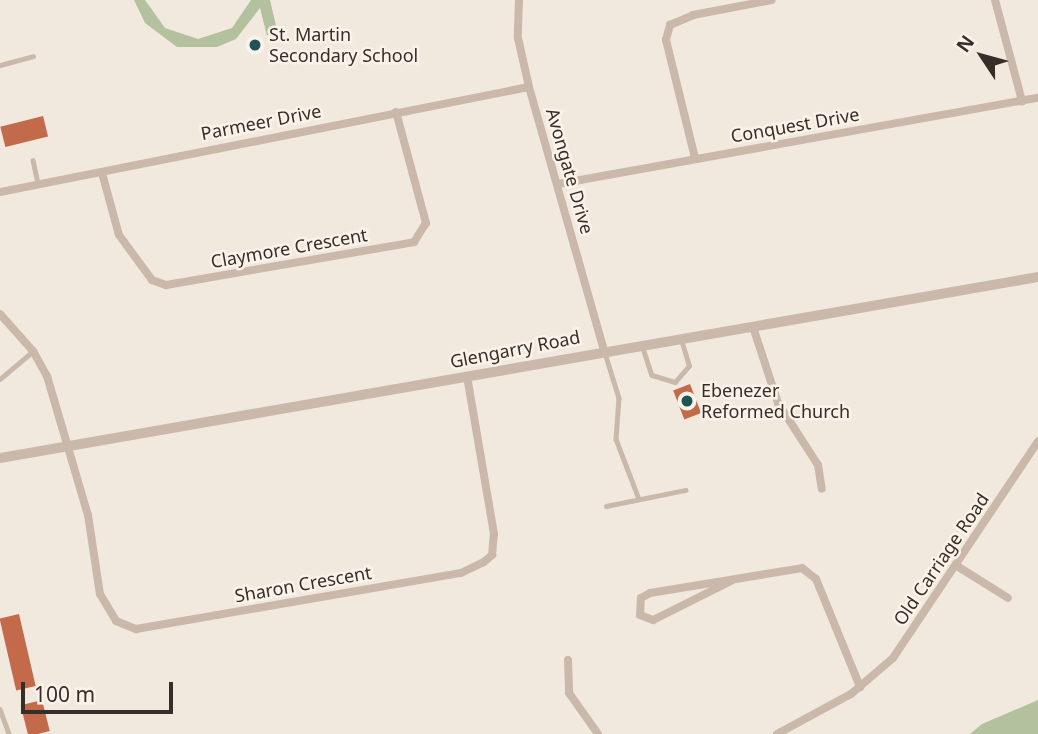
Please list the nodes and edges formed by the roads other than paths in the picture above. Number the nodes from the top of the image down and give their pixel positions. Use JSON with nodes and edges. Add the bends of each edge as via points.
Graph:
{"nodes":[{"id":1,"x":519,"y":0,"type":"edge"},
{"id":2,"x":772,"y":0,"type":"edge"},
{"id":3,"x":995,"y":0,"type":"edge"},
{"id":4,"x":33,"y":56,"type":"dead end"},
{"id":5,"x":0,"y":65,"type":"edge"},
{"id":6,"x":529,"y":86,"type":"junction"},
{"id":7,"x":1038,"y":99,"type":"edge"},
{"id":8,"x":1022,"y":101,"type":"junction"},
{"id":9,"x":396,"y":113,"type":"junction"},
{"id":10,"x":695,"y":158,"type":"junction"},
{"id":11,"x":33,"y":160,"type":"dead end"},
{"id":12,"x":102,"y":173,"type":"junction"},
{"id":13,"x":38,"y":183,"type":"junction"},
{"id":14,"x":558,"y":184,"type":"junction"},
{"id":15,"x":0,"y":192,"type":"edge"},
{"id":16,"x":1038,"y":277,"type":"edge"},
{"id":17,"x":0,"y":314,"type":"edge"},
{"id":18,"x":753,"y":327,"type":"junction"},
{"id":19,"x":680,"y":338,"type":"junction"},
{"id":20,"x":642,"y":344,"type":"junction"},
{"id":21,"x":604,"y":349,"type":"junction"},
{"id":22,"x":33,"y":351,"type":"junction"},
{"id":23,"x":467,"y":376,"type":"junction"},
{"id":24,"x":0,"y":379,"type":"edge"},
{"id":25,"x":1038,"y":441,"type":"edge"},
{"id":26,"x":67,"y":447,"type":"junction"},
{"id":27,"x":0,"y":458,"type":"edge"},
{"id":28,"x":822,"y":489,"type":"dead end"},
{"id":29,"x":685,"y":490,"type":"dead end"},
{"id":30,"x":639,"y":499,"type":"junction"},
{"id":31,"x":606,"y":506,"type":"dead end"},
{"id":32,"x":957,"y":566,"type":"junction"},
{"id":33,"x":731,"y":581,"type":"junction"},
{"id":34,"x":1008,"y":598,"type":"dead end"},
{"id":35,"x":568,"y":660,"type":"dead end"},
{"id":36,"x":860,"y":687,"type":"junction"},
{"id":37,"x":0,"y":709,"type":"edge"},
{"id":38,"x":9,"y":734,"type":"edge"},
{"id":39,"x":598,"y":734,"type":"edge"},
{"id":40,"x":777,"y":734,"type":"edge"}],
"edges":[{"from":1,"to":6,"type":"street","name":"Avongate Drive","via":[[518,38]]},
{"from":2,"to":10,"type":"street","via":[[693,15],[670,26],[666,40]]},
{"from":3,"to":8,"type":"street"},
{"from":4,"to":5,"type":"lane"},
{"from":6,"to":9,"type":"street","name":"Parmeer Drive"},
{"from":6,"to":14,"type":"street","name":"Avongate Drive"},
{"from":7,"to":8,"type":"street","name":"Conquest Drive"},
{"from":8,"to":10,"type":"street","name":"Conquest Drive"},
{"from":9,"to":12,"type":"street","name":"Parmeer Drive"},
{"from":9,"to":12,"type":"street","name":"Claymore Crescent","via":[[426,223],[414,242],[166,285],[152,281],[118,234]]},
{"from":10,"to":14,"type":"street","name":"Conquest Drive"},
{"from":11,"to":13,"type":"lane"},
{"from":12,"to":13,"type":"street","name":"Parmeer Drive"},
{"from":13,"to":15,"type":"street","name":"Parmeer Drive"},
{"from":14,"to":21,"type":"street","name":"Avongate Drive"},
{"from":16,"to":18,"type":"street","name":"Glengarry Road"},
{"from":17,"to":22,"type":"street"},
{"from":18,"to":19,"type":"street","name":"Glengarry Road"},
{"from":18,"to":28,"type":"street","via":[[778,403],[818,465]]},
{"from":19,"to":20,"type":"street","name":"Glengarry Road"},
{"from":19,"to":20,"type":"lane","via":[[689,366],[675,382],[652,375]]},
{"from":20,"to":21,"type":"street","name":"Glengarry Road"},
{"from":21,"to":23,"type":"street","name":"Glengarry Road"},
{"from":21,"to":30,"type":"lane","via":[[619,398],[616,439]]},
{"from":22,"to":24,"type":"lane"},
{"from":22,"to":26,"type":"street","via":[[47,376]]},
{"from":23,"to":26,"type":"street","name":"Glengarry Road"},
{"from":23,"to":26,"type":"street","name":"Sharon Crescent","via":[[493,545],[484,562],[447,576],[127,627],[108,611],[100,594],[88,515]]},
{"from":25,"to":32,"type":"street","name":"Old Carriage Road"},
{"from":26,"to":27,"type":"street","name":"Glengarry Road"},
{"from":29,"to":30,"type":"lane"},
{"from":30,"to":31,"type":"lane"},
{"from":32,"to":34,"type":"street"},
{"from":32,"to":36,"type":"street","name":"Old Carriage Road","via":[[893,658]]},
{"from":33,"to":33,"type":"street","via":[[653,620],[640,615],[640,598],[650,593]]},
{"from":33,"to":36,"type":"street","via":[[802,568],[810,571]]},
{"from":35,"to":39,"type":"street","via":[[569,693]]},
{"from":36,"to":40,"type":"street","name":"Old Carriage Road"},
{"from":37,"to":38,"type":"lane"}]}
